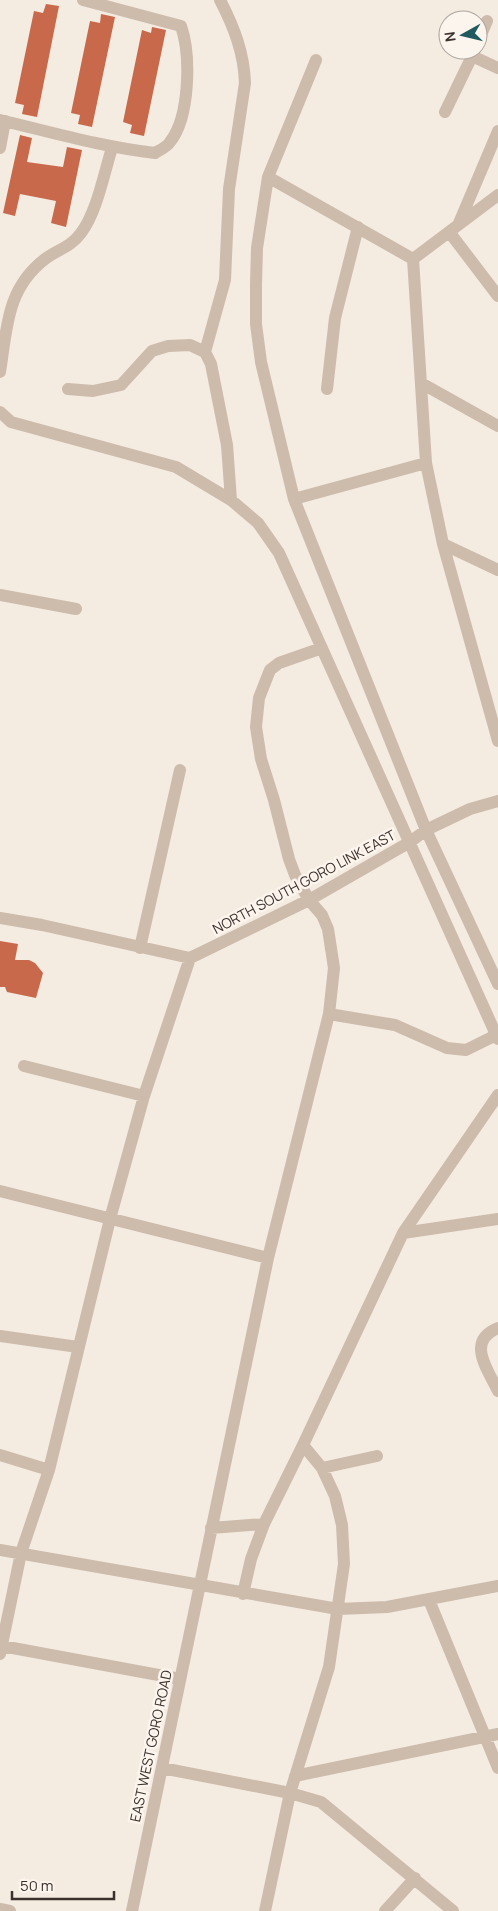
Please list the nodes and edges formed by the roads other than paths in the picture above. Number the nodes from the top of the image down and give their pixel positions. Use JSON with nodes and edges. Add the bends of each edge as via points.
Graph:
{"nodes":[{"id":1,"x":83,"y":0,"type":"edge"},
{"id":2,"x":220,"y":0,"type":"edge"},
{"id":3,"x":100,"y":2,"type":"edge"},
{"id":4,"x":316,"y":60,"type":"dead end"},
{"id":5,"x":470,"y":60,"type":"edge"},
{"id":6,"x":485,"y":60,"type":"edge"},
{"id":7,"x":498,"y":68,"type":"edge"},
{"id":8,"x":445,"y":112,"type":"dead end"},
{"id":9,"x":3,"y":120,"type":"edge"},
{"id":10,"x":498,"y":132,"type":"edge"},
{"id":11,"x":0,"y":148,"type":"edge"},
{"id":12,"x":112,"y":148,"type":"junction"},
{"id":13,"x":268,"y":177,"type":"junction"},
{"id":14,"x":498,"y":195,"type":"edge"},
{"id":15,"x":358,"y":227,"type":"junction"},
{"id":16,"x":454,"y":229,"type":"junction"},
{"id":17,"x":413,"y":259,"type":"junction"},
{"id":18,"x":498,"y":296,"type":"edge"},
{"id":19,"x":205,"y":352,"type":"junction"},
{"id":20,"x":0,"y":372,"type":"edge"},
{"id":21,"x":421,"y":383,"type":"junction"},
{"id":22,"x":68,"y":389,"type":"dead end"},
{"id":23,"x":328,"y":389,"type":"dead end"},
{"id":24,"x":0,"y":412,"type":"edge"},
{"id":25,"x":498,"y":426,"type":"edge"},
{"id":26,"x":426,"y":463,"type":"junction"},
{"id":27,"x":294,"y":499,"type":"junction"},
{"id":28,"x":231,"y":500,"type":"junction"},
{"id":29,"x":443,"y":544,"type":"junction"},
{"id":30,"x":498,"y":570,"type":"edge"},
{"id":31,"x":0,"y":595,"type":"edge"},
{"id":32,"x":76,"y":609,"type":"dead end"},
{"id":33,"x":322,"y":648,"type":"junction"},
{"id":34,"x":498,"y":741,"type":"edge"},
{"id":35,"x":180,"y":770,"type":"dead end"},
{"id":36,"x":498,"y":801,"type":"edge"},
{"id":37,"x":426,"y":830,"type":"junction"},
{"id":38,"x":410,"y":842,"type":"junction"},
{"id":39,"x":309,"y":900,"type":"junction"},
{"id":40,"x":0,"y":918,"type":"edge"},
{"id":41,"x":140,"y":948,"type":"junction"},
{"id":42,"x":190,"y":958,"type":"junction"},
{"id":43,"x":498,"y":984,"type":"edge"},
{"id":44,"x":329,"y":1014,"type":"junction"},
{"id":45,"x":497,"y":1037,"type":"edge"},
{"id":46,"x":24,"y":1066,"type":"dead end"},
{"id":47,"x":498,"y":1095,"type":"edge"},
{"id":48,"x":144,"y":1096,"type":"junction"},
{"id":49,"x":0,"y":1192,"type":"edge"},
{"id":50,"x":110,"y":1219,"type":"junction"},
{"id":51,"x":498,"y":1219,"type":"edge"},
{"id":52,"x":403,"y":1233,"type":"junction"},
{"id":53,"x":268,"y":1258,"type":"junction"},
{"id":54,"x":498,"y":1328,"type":"edge"},
{"id":55,"x":0,"y":1336,"type":"edge"},
{"id":56,"x":78,"y":1347,"type":"junction"},
{"id":57,"x":498,"y":1390,"type":"edge"},
{"id":58,"x":304,"y":1445,"type":"junction"},
{"id":59,"x":0,"y":1455,"type":"edge"},
{"id":60,"x":377,"y":1456,"type":"dead end"},
{"id":61,"x":322,"y":1468,"type":"junction"},
{"id":62,"x":49,"y":1470,"type":"junction"},
{"id":63,"x":264,"y":1524,"type":"junction"},
{"id":64,"x":211,"y":1528,"type":"junction"},
{"id":65,"x":0,"y":1550,"type":"edge"},
{"id":66,"x":21,"y":1553,"type":"junction"},
{"id":67,"x":198,"y":1586,"type":"junction"},
{"id":68,"x":498,"y":1586,"type":"edge"},
{"id":69,"x":244,"y":1594,"type":"junction"},
{"id":70,"x":430,"y":1600,"type":"junction"},
{"id":71,"x":338,"y":1609,"type":"junction"},
{"id":72,"x":1,"y":1650,"type":"edge"},
{"id":73,"x":180,"y":1679,"type":"junction"},
{"id":74,"x":498,"y":1734,"type":"edge"},
{"id":75,"x":484,"y":1737,"type":"junction"},
{"id":76,"x":162,"y":1768,"type":"junction"},
{"id":77,"x":498,"y":1768,"type":"edge"},
{"id":78,"x":295,"y":1776,"type":"junction"},
{"id":79,"x":290,"y":1792,"type":"junction"},
{"id":80,"x":415,"y":1878,"type":"junction"},
{"id":81,"x":0,"y":1909,"type":"edge"},
{"id":82,"x":10,"y":1911,"type":"edge"},
{"id":83,"x":132,"y":1911,"type":"edge"},
{"id":84,"x":265,"y":1911,"type":"edge"},
{"id":85,"x":385,"y":1911,"type":"edge"},
{"id":86,"x":453,"y":1911,"type":"edge"}],
"edges":[{"from":1,"to":3,"type":"street"},
{"from":2,"to":19,"type":"street","via":[[234,28],[245,83],[229,189],[225,280]]},
{"from":3,"to":12,"type":"street","via":[[181,26],[185,38],[185,96],[180,123],[170,143],[155,153]]},
{"from":4,"to":13,"type":"street"},
{"from":5,"to":8,"type":"street"},
{"from":6,"to":7,"type":"street"},
{"from":9,"to":11,"type":"street"},
{"from":9,"to":12,"type":"street"},
{"from":10,"to":16,"type":"street"},
{"from":12,"to":20,"type":"street","via":[[82,231],[72,245],[44,259],[22,282],[11,304]]},
{"from":13,"to":15,"type":"street"},
{"from":13,"to":27,"type":"street","via":[[257,248],[256,324],[261,362]]},
{"from":14,"to":16,"type":"street"},
{"from":15,"to":17,"type":"street"},
{"from":15,"to":23,"type":"street","via":[[335,318]]},
{"from":16,"to":17,"type":"street"},
{"from":16,"to":18,"type":"street"},
{"from":17,"to":21,"type":"street"},
{"from":19,"to":22,"type":"street","via":[[190,345],[168,346],[152,351],[121,385],[93,391]]},
{"from":19,"to":28,"type":"street","via":[[211,364],[227,444]]},
{"from":21,"to":25,"type":"street"},
{"from":21,"to":26,"type":"street"},
{"from":24,"to":28,"type":"street","via":[[11,422],[176,467]]},
{"from":26,"to":27,"type":"street"},
{"from":26,"to":29,"type":"street"},
{"from":27,"to":37,"type":"street"},
{"from":28,"to":33,"type":"street","via":[[258,523],[279,554]]},
{"from":29,"to":30,"type":"street"},
{"from":29,"to":34,"type":"street"},
{"from":31,"to":32,"type":"street"},
{"from":33,"to":38,"type":"street"},
{"from":33,"to":39,"type":"street","name":"EAST WEST GORO ROAD","via":[[279,663],[270,670],[259,698],[256,727],[261,759],[289,860]]},
{"from":35,"to":41,"type":"street"},
{"from":36,"to":37,"type":"street","name":"NORTH SOUTH GORO LINK EAST","via":[[470,809]]},
{"from":37,"to":38,"type":"street","name":"NORTH SOUTH GORO LINK EAST"},
{"from":37,"to":43,"type":"street"},
{"from":38,"to":39,"type":"street","name":"NORTH SOUTH GORO LINK EAST"},
{"from":38,"to":45,"type":"street"},
{"from":39,"to":42,"type":"street","name":"NORTH SOUTH GORO LINK EAST"},
{"from":39,"to":44,"type":"street","name":"EAST WEST GORO ROAD","via":[[322,915],[331,943],[334,968]]},
{"from":40,"to":41,"type":"street"},
{"from":41,"to":42,"type":"street"},
{"from":42,"to":48,"type":"street"},
{"from":44,"to":45,"type":"street","via":[[395,1025],[447,1048],[466,1050]]},
{"from":44,"to":53,"type":"street","name":"EAST WEST GORO ROAD"},
{"from":46,"to":48,"type":"street"},
{"from":47,"to":52,"type":"street"},
{"from":48,"to":50,"type":"street"},
{"from":49,"to":50,"type":"street"},
{"from":50,"to":53,"type":"street"},
{"from":50,"to":56,"type":"street"},
{"from":51,"to":52,"type":"street"},
{"from":52,"to":58,"type":"street"},
{"from":53,"to":64,"type":"street","name":"EAST WEST GORO ROAD"},
{"from":54,"to":57,"type":"street","via":[[487,1332],[481,1340],[480,1349]]},
{"from":55,"to":56,"type":"street"},
{"from":56,"to":62,"type":"street"},
{"from":58,"to":61,"type":"street"},
{"from":58,"to":63,"type":"street"},
{"from":59,"to":62,"type":"street"},
{"from":60,"to":61,"type":"street"},
{"from":61,"to":71,"type":"street","via":[[335,1496],[342,1525],[344,1564]]},
{"from":62,"to":66,"type":"street"},
{"from":63,"to":64,"type":"street"},
{"from":63,"to":69,"type":"street","via":[[251,1559]]},
{"from":64,"to":67,"type":"street","name":"EAST WEST GORO ROAD"},
{"from":65,"to":66,"type":"street"},
{"from":66,"to":67,"type":"street"},
{"from":66,"to":72,"type":"street"},
{"from":67,"to":69,"type":"street"},
{"from":67,"to":73,"type":"street","name":"EAST WEST GORO ROAD"},
{"from":68,"to":70,"type":"street"},
{"from":69,"to":71,"type":"street"},
{"from":70,"to":71,"type":"street","via":[[387,1607]]},
{"from":70,"to":75,"type":"street"},
{"from":71,"to":78,"type":"street","via":[[329,1667]]},
{"from":72,"to":73,"type":"street"},
{"from":73,"to":76,"type":"street","name":"EAST WEST GORO ROAD"},
{"from":74,"to":75,"type":"street"},
{"from":75,"to":77,"type":"street"},
{"from":75,"to":78,"type":"street"},
{"from":76,"to":79,"type":"street"},
{"from":76,"to":83,"type":"street","name":"EAST WEST GORO ROAD"},
{"from":78,"to":79,"type":"street"},
{"from":79,"to":80,"type":"street","via":[[321,1802]]},
{"from":79,"to":84,"type":"street"},
{"from":80,"to":85,"type":"street"},
{"from":80,"to":86,"type":"street"},
{"from":81,"to":82,"type":"street"}]}
